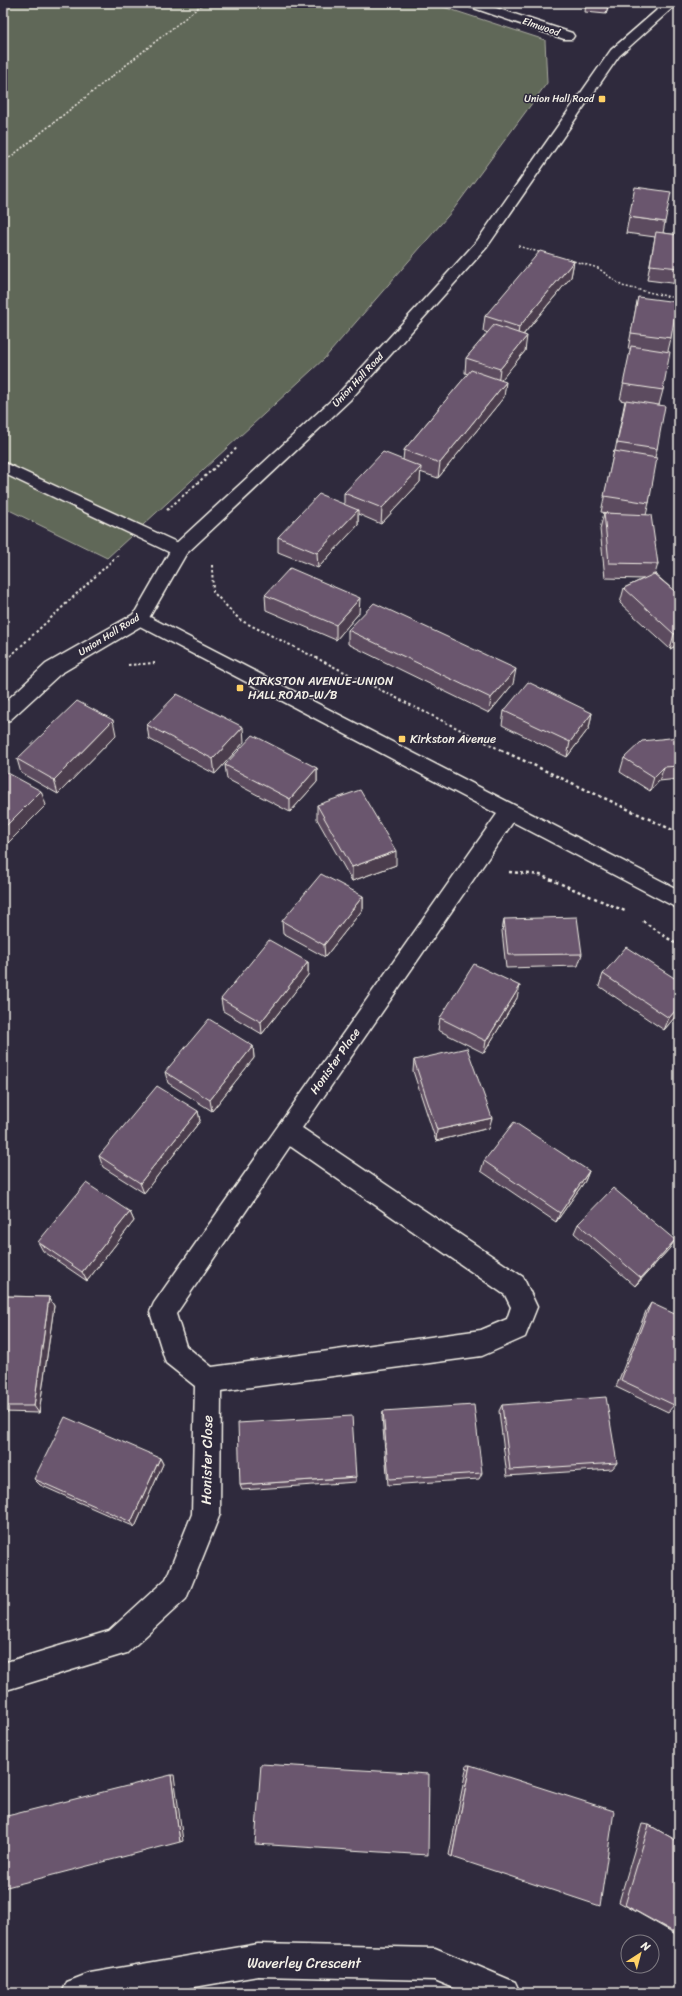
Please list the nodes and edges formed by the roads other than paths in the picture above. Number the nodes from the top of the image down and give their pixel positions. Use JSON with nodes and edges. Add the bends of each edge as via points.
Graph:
{"nodes":[{"id":1,"x":469,"y":3,"type":"edge"},
{"id":2,"x":663,"y":6,"type":"edge"},
{"id":3,"x":568,"y":36,"type":"dead end"},
{"id":4,"x":3,"y":467,"type":"edge"},
{"id":5,"x":179,"y":550,"type":"junction"},
{"id":6,"x":140,"y":618,"type":"junction"},
{"id":7,"x":3,"y":715,"type":"edge"},
{"id":8,"x":510,"y":812,"type":"junction"},
{"id":9,"x":679,"y":900,"type":"edge"},
{"id":10,"x":287,"y":1131,"type":"junction"},
{"id":11,"x":208,"y":1380,"type":"junction"},
{"id":12,"x":3,"y":1678,"type":"edge"},
{"id":13,"x":78,"y":1993,"type":"edge"},
{"id":14,"x":504,"y":1993,"type":"edge"}],
"edges":[{"from":1,"to":3,"type":"street","name":"Elmwood"},
{"from":2,"to":5,"type":"street","name":"Union Hall Road","via":[[615,53],[486,238],[344,397]]},
{"from":4,"to":5,"type":"lane"},
{"from":5,"to":6,"type":"street","name":"Union Hall Road"},
{"from":6,"to":7,"type":"street","name":"Union Hall Road","via":[[53,669]]},
{"from":6,"to":8,"type":"street"},
{"from":8,"to":9,"type":"street"},
{"from":8,"to":10,"type":"street","name":"Honister Place"},
{"from":10,"to":11,"type":"street","name":"Honister Place","via":[[163,1312],[175,1354]]},
{"from":10,"to":11,"type":"street","via":[[514,1286],[524,1307],[516,1328],[482,1343]]},
{"from":11,"to":12,"type":"street","name":"Honister Close","via":[[206,1514],[176,1589],[117,1643]]},
{"from":13,"to":14,"type":"street","name":"Waverley Crescent","via":[[258,1960],[435,1964]]}]}
